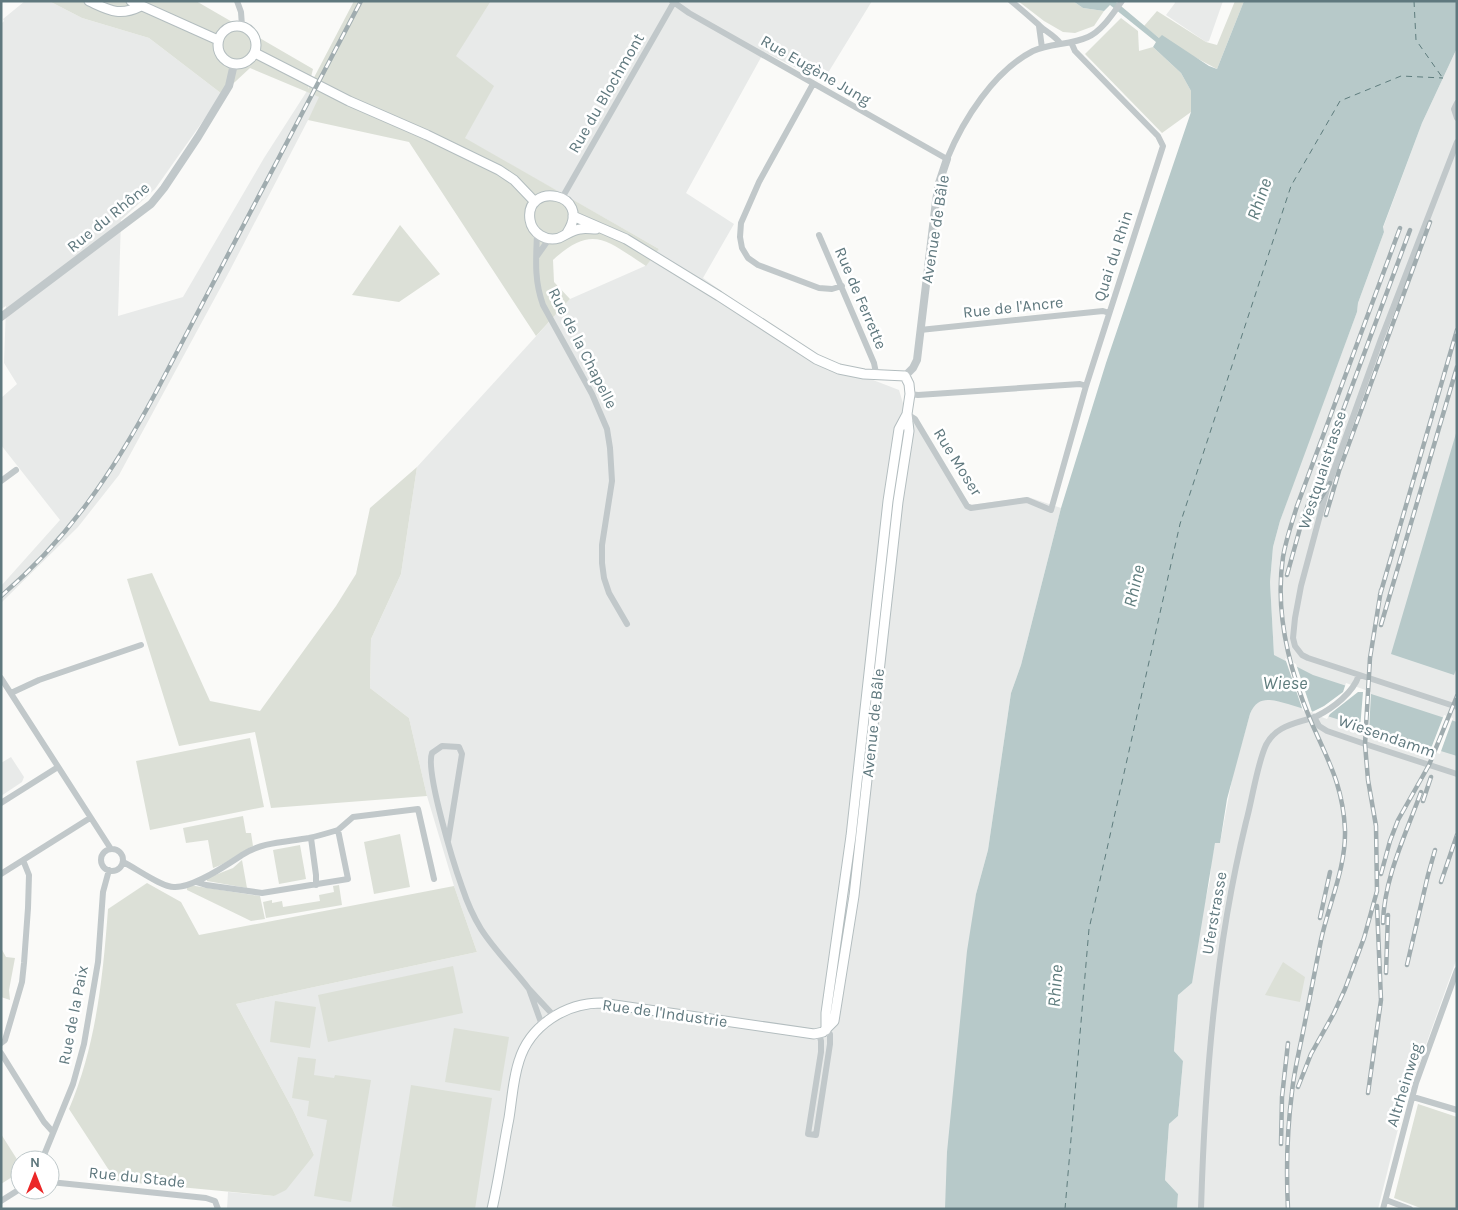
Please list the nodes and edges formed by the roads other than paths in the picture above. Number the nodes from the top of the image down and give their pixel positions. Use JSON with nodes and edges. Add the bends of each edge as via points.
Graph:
{"nodes":[{"id":1,"x":89,"y":1,"type":"edge"},
{"id":2,"x":131,"y":1,"type":"edge"},
{"id":3,"x":237,"y":1,"type":"edge"},
{"id":4,"x":1011,"y":1,"type":"edge"},
{"id":5,"x":1122,"y":1,"type":"edge"},
{"id":6,"x":673,"y":2,"type":"edge"},
{"id":7,"x":143,"y":4,"type":"edge"},
{"id":8,"x":242,"y":26,"type":"junction"},
{"id":9,"x":1039,"y":26,"type":"junction"},
{"id":10,"x":218,"y":40,"type":"junction"},
{"id":11,"x":1071,"y":42,"type":"junction"},
{"id":12,"x":1060,"y":44,"type":"junction"},
{"id":13,"x":1042,"y":48,"type":"junction"},
{"id":14,"x":255,"y":53,"type":"junction"},
{"id":15,"x":234,"y":64,"type":"junction"},
{"id":16,"x":813,"y":84,"type":"junction"},
{"id":17,"x":1457,"y":103,"type":"edge"},
{"id":18,"x":1457,"y":118,"type":"edge"},
{"id":19,"x":1457,"y":142,"type":"edge"},
{"id":20,"x":947,"y":160,"type":"junction"},
{"id":21,"x":562,"y":198,"type":"junction"},
{"id":22,"x":535,"y":202,"type":"junction"},
{"id":23,"x":573,"y":216,"type":"junction"},
{"id":24,"x":604,"y":229,"type":"junction"},
{"id":25,"x":567,"y":233,"type":"junction"},
{"id":26,"x":537,"y":234,"type":"junction"},
{"id":27,"x":819,"y":235,"type":"dead end"},
{"id":28,"x":549,"y":239,"type":"junction"},
{"id":29,"x":536,"y":258,"type":"junction"},
{"id":30,"x":842,"y":286,"type":"junction"},
{"id":31,"x":1109,"y":313,"type":"junction"},
{"id":32,"x":1,"y":317,"type":"edge"},
{"id":33,"x":920,"y":330,"type":"junction"},
{"id":34,"x":876,"y":373,"type":"junction"},
{"id":35,"x":905,"y":376,"type":"junction"},
{"id":36,"x":1086,"y":386,"type":"junction"},
{"id":37,"x":910,"y":394,"type":"junction"},
{"id":38,"x":907,"y":414,"type":"junction"},
{"id":39,"x":16,"y":470,"type":"dead end"},
{"id":40,"x":1,"y":481,"type":"edge"},
{"id":41,"x":1051,"y":510,"type":"joint"},
{"id":42,"x":627,"y":624,"type":"dead end"},
{"id":43,"x":141,"y":645,"type":"dead end"},
{"id":44,"x":1359,"y":675,"type":"junction"},
{"id":45,"x":2,"y":680,"type":"edge"},
{"id":46,"x":10,"y":693,"type":"junction"},
{"id":47,"x":1457,"y":707,"type":"edge"},
{"id":48,"x":1316,"y":716,"type":"junction"},
{"id":49,"x":58,"y":767,"type":"junction"},
{"id":50,"x":1457,"y":774,"type":"edge"},
{"id":51,"x":1,"y":803,"type":"edge"},
{"id":52,"x":90,"y":818,"type":"junction"},
{"id":53,"x":338,"y":830,"type":"junction"},
{"id":54,"x":311,"y":838,"type":"junction"},
{"id":55,"x":448,"y":841,"type":"junction"},
{"id":56,"x":110,"y":849,"type":"junction"},
{"id":57,"x":23,"y":860,"type":"junction"},
{"id":58,"x":123,"y":862,"type":"junction"},
{"id":59,"x":109,"y":870,"type":"junction"},
{"id":60,"x":1,"y":874,"type":"edge"},
{"id":61,"x":434,"y":880,"type":"dead end"},
{"id":62,"x":196,"y":882,"type":"junction"},
{"id":63,"x":316,"y":885,"type":"junction"},
{"id":64,"x":843,"y":895,"type":"junction"},
{"id":65,"x":854,"y":896,"type":"junction"},
{"id":66,"x":1457,"y":970,"type":"edge"},
{"id":67,"x":529,"y":990,"type":"junction"},
{"id":68,"x":554,"y":1016,"type":"junction"},
{"id":69,"x":542,"y":1025,"type":"junction"},
{"id":70,"x":820,"y":1032,"type":"junction"},
{"id":71,"x":1,"y":1043,"type":"edge"},
{"id":72,"x":1,"y":1053,"type":"edge"},
{"id":73,"x":1413,"y":1097,"type":"junction"},
{"id":74,"x":1457,"y":1110,"type":"edge"},
{"id":75,"x":53,"y":1132,"type":"junction"},
{"id":76,"x":46,"y":1150,"type":"edge"},
{"id":77,"x":60,"y":1183,"type":"edge"},
{"id":78,"x":1386,"y":1200,"type":"junction"},
{"id":79,"x":218,"y":1208,"type":"edge"},
{"id":80,"x":492,"y":1209,"type":"edge"},
{"id":81,"x":1200,"y":1209,"type":"edge"},
{"id":82,"x":1383,"y":1209,"type":"edge"},
{"id":83,"x":1410,"y":1209,"type":"edge"}],
"edges":[{"from":1,"to":7,"type":"main road","via":[[115,12]]},
{"from":2,"to":7,"type":"main road"},
{"from":3,"to":8,"type":"street"},
{"from":4,"to":9,"type":"street"},
{"from":5,"to":11,"type":"street","name":"Avenue de Bâle","via":[[1097,31],[1088,38]]},
{"from":6,"to":16,"type":"street","name":"Rue Eugène Jung"},
{"from":6,"to":21,"type":"street","name":"Rue du Blochmont"},
{"from":7,"to":10,"type":"main road"},
{"from":8,"to":10,"type":"main road","via":[[224,31]]},
{"from":8,"to":14,"type":"main road","via":[[252,33],[256,42]]},
{"from":9,"to":12,"type":"street"},
{"from":9,"to":13,"type":"street"},
{"from":10,"to":15,"type":"main road","via":[[218,50],[225,61]]},
{"from":11,"to":12,"type":"street","name":"Avenue de Bâle"},
{"from":11,"to":31,"type":"street","name":"Quai du Rhin","via":[[1075,51],[1158,136],[1163,146]]},
{"from":12,"to":13,"type":"street","name":"Avenue de Bâle"},
{"from":13,"to":20,"type":"street","name":"Avenue de Bâle","via":[[1009,69],[988,89],[959,132]]},
{"from":14,"to":15,"type":"main road","via":[[250,60]]},
{"from":14,"to":22,"type":"main road","via":[[348,101],[499,170]]},
{"from":15,"to":32,"type":"street","name":"Rue du Rhône","via":[[229,86],[151,204]]},
{"from":16,"to":20,"type":"street","name":"Rue Eugène Jung"},
{"from":16,"to":30,"type":"street","via":[[759,182],[741,223],[740,237],[748,258],[758,265],[819,288]]},
{"from":17,"to":18,"type":"street","via":[[1454,109]]},
{"from":19,"to":44,"type":"street","name":"Westquaistrasse","via":[[1327,489],[1297,602],[1293,638],[1297,651],[1308,658]]},
{"from":20,"to":33,"type":"street","name":"Avenue de Bâle","via":[[936,201]]},
{"from":21,"to":22,"type":"main road","via":[[548,195]]},
{"from":21,"to":23,"type":"main road","via":[[572,208]]},
{"from":22,"to":26,"type":"main road","via":[[529,215]]},
{"from":23,"to":24,"type":"main road"},
{"from":23,"to":25,"type":"main road"},
{"from":24,"to":25,"type":"main road","via":[[582,228]]},
{"from":24,"to":34,"type":"main road","via":[[626,239],[816,358],[839,369]]},
{"from":25,"to":28,"type":"main road"},
{"from":26,"to":28,"type":"main road"},
{"from":26,"to":29,"type":"street","name":"Rue de la Chapelle"},
{"from":27,"to":30,"type":"street","name":"Rue de Ferrette"},
{"from":28,"to":29,"type":"street"},
{"from":29,"to":42,"type":"street","name":"Rue de la Chapelle","via":[[538,290],[543,305],[591,391],[606,429],[612,481],[602,562],[609,593]]},
{"from":30,"to":34,"type":"street","name":"Rue de Ferrette"},
{"from":31,"to":33,"type":"street","name":"Rue de l'Ancre","via":[[1103,311]]},
{"from":31,"to":36,"type":"street","name":"Quai du Rhin"},
{"from":33,"to":35,"type":"street","name":"Avenue de Bâle","via":[[918,360]]},
{"from":34,"to":35,"type":"main road"},
{"from":35,"to":37,"type":"main road","name":"Avenue de Bâle"},
{"from":36,"to":37,"type":"street"},
{"from":36,"to":41,"type":"street","name":"Quai du Rhin"},
{"from":37,"to":38,"type":"main road","name":"Avenue de Bâle"},
{"from":38,"to":41,"type":"street","name":"Rue Moser","via":[[915,419],[967,506],[1027,500]]},
{"from":38,"to":64,"type":"main road","name":"Avenue de Bâle","via":[[899,429],[887,511]]},
{"from":38,"to":65,"type":"main road","name":"Avenue de Bâle","via":[[909,431],[897,511]]},
{"from":39,"to":40,"type":"street"},
{"from":43,"to":46,"type":"street","via":[[38,680]]},
{"from":44,"to":47,"type":"street","name":"Westquaistrasse"},
{"from":44,"to":48,"type":"street","name":"Uferstrasse","via":[[1352,691]]},
{"from":45,"to":46,"type":"street"},
{"from":46,"to":49,"type":"street"},
{"from":48,"to":50,"type":"street","name":"Wiesendamm","via":[[1319,726],[1327,730]]},
{"from":48,"to":81,"type":"street","name":"Uferstrasse","via":[[1286,726],[1272,736],[1266,746],[1237,859],[1216,989]]},
{"from":49,"to":51,"type":"street"},
{"from":49,"to":52,"type":"street"},
{"from":52,"to":56,"type":"street"},
{"from":52,"to":57,"type":"street"},
{"from":53,"to":54,"type":"street"},
{"from":53,"to":61,"type":"street","via":[[353,816],[418,809]]},
{"from":53,"to":63,"type":"street","via":[[348,879]]},
{"from":54,"to":62,"type":"street","via":[[265,845]]},
{"from":54,"to":63,"type":"street"},
{"from":55,"to":55,"type":"street","via":[[435,795],[430,757],[438,747],[459,747],[462,761]]},
{"from":55,"to":67,"type":"street","via":[[473,915]]},
{"from":56,"to":58,"type":"street","via":[[120,852]]},
{"from":56,"to":59,"type":"street","via":[[102,859]]},
{"from":57,"to":60,"type":"street"},
{"from":57,"to":71,"type":"street","via":[[28,875],[28,905],[22,982],[5,1040]]},
{"from":58,"to":59,"type":"street","via":[[116,870]]},
{"from":58,"to":62,"type":"street","via":[[163,884],[174,887]]},
{"from":59,"to":75,"type":"street","name":"Rue de la Paix","via":[[102,892],[98,962],[84,1044],[73,1084]]},
{"from":62,"to":63,"type":"street","via":[[262,892]]},
{"from":64,"to":65,"type":"main road"},
{"from":64,"to":70,"type":"main road","name":"Avenue de Bâle","via":[[826,1013]]},
{"from":65,"to":70,"type":"main road","name":"Avenue de Bâle","via":[[835,1016],[831,1025]]},
{"from":66,"to":73,"type":"street","name":"Altrheinweg"},
{"from":67,"to":68,"type":"street"},
{"from":67,"to":69,"type":"street"},
{"from":68,"to":69,"type":"main road","name":"Rue de l'Industrie"},
{"from":68,"to":70,"type":"main road","name":"Rue de l'Industrie","via":[[578,1006],[602,1003]]},
{"from":69,"to":80,"type":"main road","name":"Rue de l'Industrie","via":[[519,1059]]},
{"from":70,"to":70,"type":"street","name":"Avenue de Bâle","via":[[821,1052],[808,1134],[816,1135],[830,1044],[830,1034]]},
{"from":72,"to":75,"type":"street"},
{"from":73,"to":74,"type":"street"},
{"from":73,"to":78,"type":"street","name":"Altrheinweg"},
{"from":75,"to":76,"type":"street","name":"Rue de la Paix"},
{"from":77,"to":79,"type":"street","name":"Rue du Stade","via":[[206,1198],[215,1201]]},
{"from":78,"to":82,"type":"street","name":"Altrheinweg"},
{"from":78,"to":83,"type":"street"}]}
